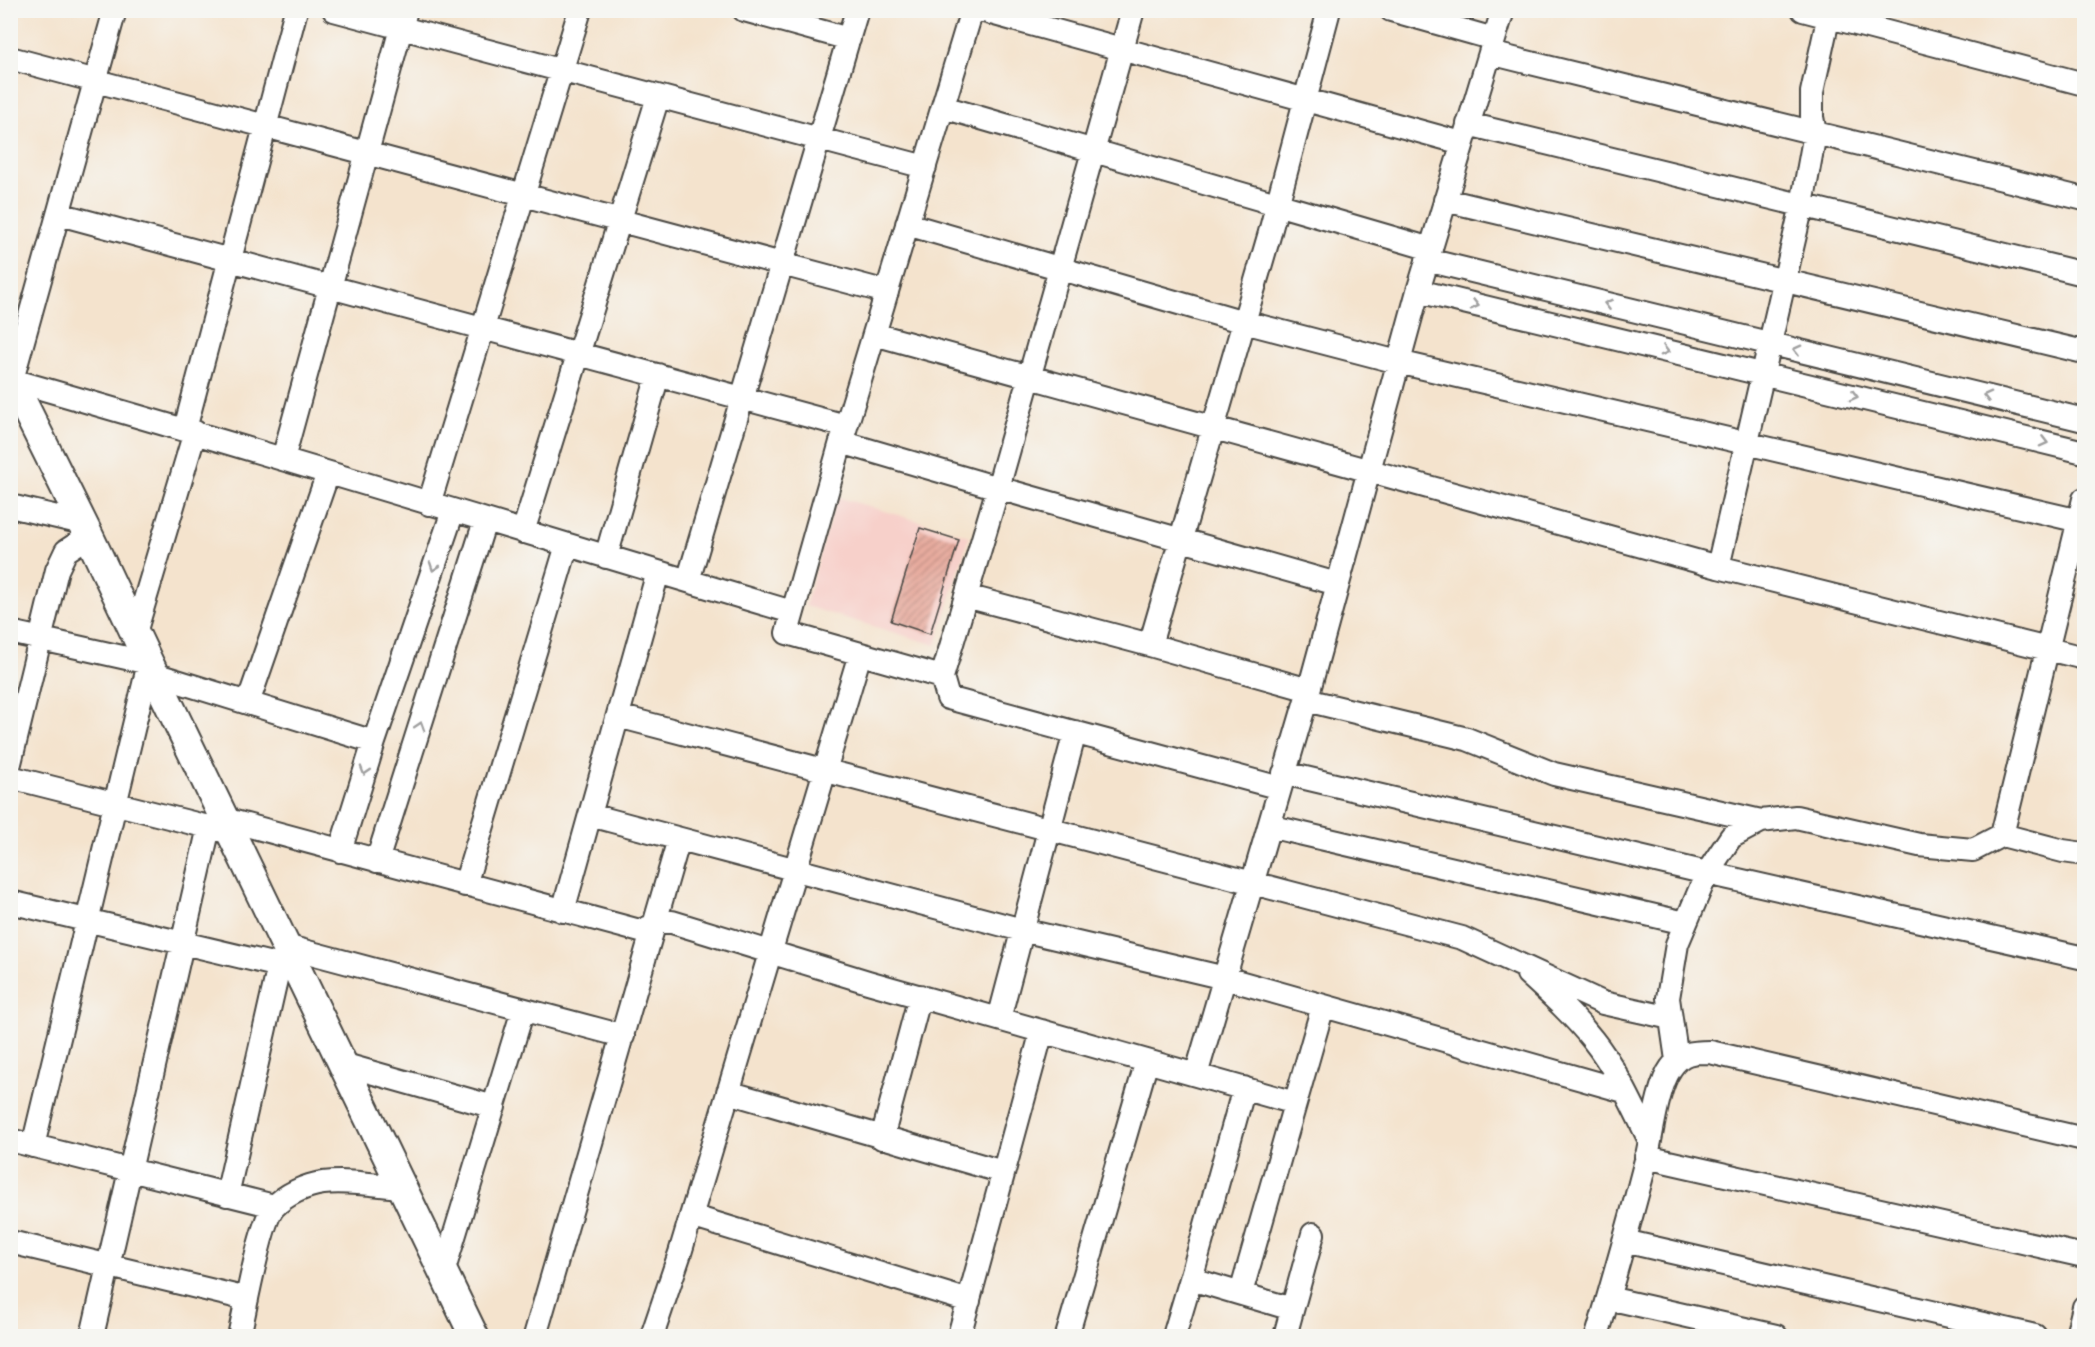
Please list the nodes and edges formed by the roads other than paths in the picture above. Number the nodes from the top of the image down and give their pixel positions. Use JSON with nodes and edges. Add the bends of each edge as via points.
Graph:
{"nodes":[{"id":1,"x":116,"y":10,"type":"edge"},
{"id":2,"x":296,"y":10,"type":"edge"},
{"id":3,"x":334,"y":10,"type":"edge"},
{"id":4,"x":580,"y":10,"type":"edge"},
{"id":5,"x":744,"y":10,"type":"edge"},
{"id":6,"x":857,"y":10,"type":"edge"},
{"id":7,"x":972,"y":10,"type":"edge"},
{"id":8,"x":980,"y":10,"type":"edge"},
{"id":9,"x":1133,"y":10,"type":"edge"},
{"id":10,"x":1329,"y":10,"type":"edge"},
{"id":11,"x":1391,"y":10,"type":"edge"},
{"id":12,"x":1503,"y":10,"type":"edge"},
{"id":13,"x":1803,"y":10,"type":"edge"},
{"id":14,"x":1829,"y":14,"type":"edge"},
{"id":15,"x":404,"y":20,"type":"edge"},
{"id":16,"x":849,"y":39,"type":"junction"},
{"id":17,"x":1492,"y":46,"type":"junction"},
{"id":18,"x":1122,"y":50,"type":"junction"},
{"id":19,"x":10,"y":58,"type":"edge"},
{"id":20,"x":562,"y":71,"type":"junction"},
{"id":21,"x":96,"y":81,"type":"junction"},
{"id":22,"x":2085,"y":84,"type":"edge"},
{"id":23,"x":658,"y":97,"type":"junction"},
{"id":24,"x":1305,"y":100,"type":"junction"},
{"id":25,"x":943,"y":107,"type":"junction"},
{"id":26,"x":265,"y":126,"type":"junction"},
{"id":27,"x":1815,"y":133,"type":"junction"},
{"id":28,"x":1465,"y":134,"type":"junction"},
{"id":29,"x":819,"y":139,"type":"junction"},
{"id":30,"x":1094,"y":151,"type":"junction"},
{"id":31,"x":367,"y":154,"type":"junction"},
{"id":32,"x":925,"y":167,"type":"junction"},
{"id":33,"x":524,"y":195,"type":"junction"},
{"id":34,"x":2085,"y":199,"type":"edge"},
{"id":35,"x":1445,"y":200,"type":"junction"},
{"id":36,"x":1277,"y":204,"type":"junction"},
{"id":37,"x":1802,"y":205,"type":"junction"},
{"id":38,"x":59,"y":214,"type":"junction"},
{"id":39,"x":620,"y":221,"type":"junction"},
{"id":40,"x":907,"y":224,"type":"junction"},
{"id":41,"x":1429,"y":254,"type":"junction"},
{"id":42,"x":230,"y":260,"type":"junction"},
{"id":43,"x":782,"y":264,"type":"junction"},
{"id":44,"x":1060,"y":268,"type":"junction"},
{"id":45,"x":2085,"y":274,"type":"edge"},
{"id":46,"x":1785,"y":280,"type":"junction"},
{"id":47,"x":330,"y":287,"type":"junction"},
{"id":48,"x":1418,"y":291,"type":"junction"},
{"id":49,"x":887,"y":292,"type":"junction"},
{"id":50,"x":1244,"y":322,"type":"junction"},
{"id":51,"x":483,"y":328,"type":"junction"},
{"id":52,"x":874,"y":334,"type":"junction"},
{"id":53,"x":1769,"y":343,"type":"junction"},
{"id":54,"x":2085,"y":352,"type":"edge"},
{"id":55,"x":579,"y":354,"type":"junction"},
{"id":56,"x":1398,"y":362,"type":"junction"},
{"id":57,"x":1762,"y":374,"type":"junction"},
{"id":58,"x":658,"y":375,"type":"junction"},
{"id":59,"x":1029,"y":378,"type":"junction"},
{"id":60,"x":14,"y":390,"type":"edge"},
{"id":61,"x":742,"y":398,"type":"junction"},
{"id":62,"x":2085,"y":420,"type":"edge"},
{"id":63,"x":1213,"y":429,"type":"junction"},
{"id":64,"x":190,"y":430,"type":"junction"},
{"id":65,"x":843,"y":434,"type":"junction"},
{"id":66,"x":1746,"y":443,"type":"junction"},
{"id":67,"x":2085,"y":452,"type":"edge"},
{"id":68,"x":283,"y":459,"type":"junction"},
{"id":69,"x":1368,"y":472,"type":"junction"},
{"id":70,"x":328,"y":473,"type":"junction"},
{"id":71,"x":998,"y":488,"type":"junction"},
{"id":72,"x":429,"y":504,"type":"junction"},
{"id":73,"x":10,"y":506,"type":"edge"},
{"id":74,"x":453,"y":512,"type":"junction"},
{"id":75,"x":2083,"y":514,"type":"edge"},
{"id":76,"x":485,"y":521,"type":"junction"},
{"id":77,"x":86,"y":529,"type":"junction"},
{"id":78,"x":523,"y":532,"type":"junction"},
{"id":79,"x":1180,"y":540,"type":"junction"},
{"id":80,"x":567,"y":545,"type":"junction"},
{"id":81,"x":606,"y":557,"type":"junction"},
{"id":82,"x":1718,"y":567,"type":"junction"},
{"id":83,"x":658,"y":572,"type":"junction"},
{"id":84,"x":688,"y":581,"type":"junction"},
{"id":85,"x":1337,"y":585,"type":"junction"},
{"id":86,"x":966,"y":596,"type":"junction"},
{"id":87,"x":792,"y":612,"type":"junction"},
{"id":88,"x":10,"y":632,"type":"edge"},
{"id":89,"x":135,"y":633,"type":"junction"},
{"id":90,"x":40,"y":639,"type":"junction"},
{"id":91,"x":1150,"y":645,"type":"junction"},
{"id":92,"x":2048,"y":649,"type":"junction"},
{"id":93,"x":860,"y":654,"type":"junction"},
{"id":94,"x":2085,"y":658,"type":"edge"},
{"id":95,"x":151,"y":668,"type":"junction"},
{"id":96,"x":942,"y":677,"type":"junction"},
{"id":97,"x":1307,"y":695,"type":"junction"},
{"id":98,"x":248,"y":703,"type":"junction"},
{"id":99,"x":618,"y":716,"type":"junction"},
{"id":100,"x":1075,"y":732,"type":"junction"},
{"id":101,"x":374,"y":742,"type":"junction"},
{"id":102,"x":10,"y":763,"type":"edge"},
{"id":103,"x":825,"y":771,"type":"junction"},
{"id":104,"x":10,"y":777,"type":"edge"},
{"id":105,"x":1282,"y":780,"type":"junction"},
{"id":106,"x":115,"y":804,"type":"junction"},
{"id":107,"x":590,"y":815,"type":"junction"},
{"id":108,"x":1761,"y":822,"type":"junction"},
{"id":109,"x":221,"y":826,"type":"junction"},
{"id":110,"x":1269,"y":826,"type":"junction"},
{"id":111,"x":1049,"y":829,"type":"junction"},
{"id":112,"x":2002,"y":835,"type":"junction"},
{"id":113,"x":679,"y":839,"type":"junction"},
{"id":114,"x":340,"y":851,"type":"junction"},
{"id":115,"x":2085,"y":854,"type":"edge"},
{"id":116,"x":377,"y":861,"type":"junction"},
{"id":117,"x":795,"y":870,"type":"junction"},
{"id":118,"x":1707,"y":873,"type":"junction"},
{"id":119,"x":1252,"y":883,"type":"junction"},
{"id":120,"x":465,"y":885,"type":"junction"},
{"id":121,"x":10,"y":903,"type":"edge"},
{"id":122,"x":563,"y":911,"type":"junction"},
{"id":123,"x":87,"y":921,"type":"junction"},
{"id":124,"x":1686,"y":923,"type":"junction"},
{"id":125,"x":656,"y":924,"type":"junction"},
{"id":126,"x":1022,"y":930,"type":"junction"},
{"id":127,"x":182,"y":943,"type":"junction"},
{"id":128,"x":771,"y":952,"type":"junction"},
{"id":129,"x":2085,"y":958,"type":"edge"},
{"id":130,"x":287,"y":961,"type":"junction"},
{"id":131,"x":1514,"y":961,"type":"junction"},
{"id":132,"x":1225,"y":978,"type":"junction"},
{"id":133,"x":920,"y":996,"type":"junction"},
{"id":134,"x":1323,"y":1006,"type":"junction"},
{"id":135,"x":523,"y":1010,"type":"junction"},
{"id":136,"x":999,"y":1018,"type":"junction"},
{"id":137,"x":1671,"y":1018,"type":"junction"},
{"id":138,"x":1042,"y":1031,"type":"junction"},
{"id":139,"x":623,"y":1036,"type":"junction"},
{"id":140,"x":1147,"y":1060,"type":"junction"},
{"id":141,"x":1677,"y":1060,"type":"junction"},
{"id":142,"x":342,"y":1064,"type":"junction"},
{"id":143,"x":1196,"y":1075,"type":"junction"},
{"id":144,"x":1244,"y":1088,"type":"junction"},
{"id":145,"x":1624,"y":1091,"type":"junction"},
{"id":146,"x":728,"y":1092,"type":"junction"},
{"id":147,"x":1295,"y":1103,"type":"junction"},
{"id":148,"x":494,"y":1107,"type":"junction"},
{"id":149,"x":882,"y":1138,"type":"junction"},
{"id":150,"x":2085,"y":1139,"type":"edge"},
{"id":151,"x":10,"y":1140,"type":"edge"},
{"id":152,"x":33,"y":1146,"type":"junction"},
{"id":153,"x":1648,"y":1149,"type":"junction"},
{"id":154,"x":129,"y":1171,"type":"junction"},
{"id":155,"x":1003,"y":1172,"type":"junction"},
{"id":156,"x":402,"y":1187,"type":"junction"},
{"id":157,"x":227,"y":1195,"type":"junction"},
{"id":158,"x":274,"y":1206,"type":"junction"},
{"id":159,"x":691,"y":1216,"type":"junction"},
{"id":160,"x":1313,"y":1234,"type":"dead end"},
{"id":161,"x":1624,"y":1241,"type":"junction"},
{"id":162,"x":10,"y":1242,"type":"edge"},
{"id":163,"x":2085,"y":1256,"type":"edge"},
{"id":164,"x":108,"y":1266,"type":"junction"},
{"id":165,"x":443,"y":1273,"type":"junction"},
{"id":166,"x":1191,"y":1279,"type":"junction"},
{"id":167,"x":1241,"y":1293,"type":"junction"},
{"id":168,"x":1608,"y":1298,"type":"junction"},
{"id":169,"x":247,"y":1299,"type":"junction"},
{"id":170,"x":969,"y":1302,"type":"junction"},
{"id":171,"x":2085,"y":1306,"type":"edge"},
{"id":172,"x":1292,"y":1309,"type":"junction"},
{"id":173,"x":92,"y":1336,"type":"edge"},
{"id":174,"x":239,"y":1336,"type":"edge"},
{"id":175,"x":474,"y":1336,"type":"edge"},
{"id":176,"x":535,"y":1336,"type":"edge"},
{"id":177,"x":652,"y":1336,"type":"edge"},
{"id":178,"x":959,"y":1336,"type":"edge"},
{"id":179,"x":1067,"y":1336,"type":"edge"},
{"id":180,"x":1174,"y":1336,"type":"edge"},
{"id":181,"x":1285,"y":1336,"type":"edge"},
{"id":182,"x":1597,"y":1336,"type":"edge"},
{"id":183,"x":1776,"y":1336,"type":"edge"},
{"id":184,"x":2035,"y":1336,"type":"edge"},
{"id":185,"x":2077,"y":1336,"type":"edge"}],
"edges":[{"from":1,"to":21,"type":"street"},
{"from":2,"to":26,"type":"street"},
{"from":3,"to":15,"type":"street"},
{"from":4,"to":20,"type":"street"},
{"from":5,"to":16,"type":"street"},
{"from":6,"to":16,"type":"street"},
{"from":7,"to":25,"type":"street"},
{"from":8,"to":18,"type":"street"},
{"from":9,"to":18,"type":"street"},
{"from":10,"to":24,"type":"street"},
{"from":11,"to":17,"type":"street"},
{"from":12,"to":17,"type":"street"},
{"from":13,"to":14,"type":"street"},
{"from":14,"to":22,"type":"street"},
{"from":14,"to":27,"type":"street","via":[[1812,92]]},
{"from":15,"to":20,"type":"street"},
{"from":15,"to":31,"type":"street"},
{"from":16,"to":29,"type":"street"},
{"from":17,"to":27,"type":"street"},
{"from":17,"to":28,"type":"street"},
{"from":18,"to":24,"type":"street"},
{"from":18,"to":30,"type":"street"},
{"from":19,"to":21,"type":"street"},
{"from":20,"to":23,"type":"street"},
{"from":20,"to":33,"type":"street"},
{"from":21,"to":26,"type":"street"},
{"from":21,"to":38,"type":"street"},
{"from":23,"to":29,"type":"street"},
{"from":23,"to":39,"type":"street"},
{"from":24,"to":28,"type":"street"},
{"from":24,"to":36,"type":"street"},
{"from":25,"to":30,"type":"street"},
{"from":25,"to":32,"type":"street"},
{"from":26,"to":31,"type":"street"},
{"from":26,"to":42,"type":"street"},
{"from":27,"to":34,"type":"street"},
{"from":27,"to":37,"type":"street"},
{"from":28,"to":35,"type":"street"},
{"from":28,"to":37,"type":"street"},
{"from":29,"to":32,"type":"street"},
{"from":29,"to":43,"type":"street"},
{"from":30,"to":36,"type":"street"},
{"from":30,"to":44,"type":"street"},
{"from":31,"to":33,"type":"street"},
{"from":31,"to":47,"type":"street"},
{"from":32,"to":40,"type":"street"},
{"from":33,"to":39,"type":"street"},
{"from":33,"to":51,"type":"street"},
{"from":35,"to":41,"type":"street"},
{"from":35,"to":46,"type":"street"},
{"from":36,"to":41,"type":"street"},
{"from":36,"to":50,"type":"street"},
{"from":37,"to":45,"type":"street"},
{"from":37,"to":46,"type":"street"},
{"from":38,"to":42,"type":"street"},
{"from":38,"to":60,"type":"street"},
{"from":39,"to":43,"type":"street"},
{"from":39,"to":55,"type":"street"},
{"from":40,"to":44,"type":"street"},
{"from":40,"to":49,"type":"street"},
{"from":41,"to":48,"type":"street"},
{"from":53,"to":41,"type":"street","one_way":true},
{"from":42,"to":47,"type":"street"},
{"from":42,"to":64,"type":"street"},
{"from":43,"to":49,"type":"street"},
{"from":43,"to":61,"type":"street"},
{"from":44,"to":50,"type":"street"},
{"from":44,"to":59,"type":"street"},
{"from":46,"to":53,"type":"street"},
{"from":46,"to":54,"type":"street"},
{"from":47,"to":51,"type":"street"},
{"from":47,"to":68,"type":"street"},
{"from":48,"to":56,"type":"street"},
{"from":48,"to":57,"type":"street","one_way":true},
{"from":49,"to":52,"type":"street"},
{"from":50,"to":56,"type":"street"},
{"from":50,"to":63,"type":"street"},
{"from":51,"to":55,"type":"street"},
{"from":51,"to":72,"type":"street"},
{"from":52,"to":59,"type":"street"},
{"from":52,"to":65,"type":"street"},
{"from":53,"to":57,"type":"street"},
{"from":62,"to":53,"type":"street","one_way":true},
{"from":55,"to":58,"type":"street"},
{"from":55,"to":78,"type":"street"},
{"from":56,"to":66,"type":"street"},
{"from":56,"to":69,"type":"street"},
{"from":57,"to":66,"type":"street"},
{"from":57,"to":67,"type":"street","one_way":true},
{"from":58,"to":61,"type":"street"},
{"from":58,"to":81,"type":"street"},
{"from":59,"to":63,"type":"street"},
{"from":59,"to":71,"type":"street"},
{"from":60,"to":64,"type":"street"},
{"from":60,"to":77,"type":"main road"},
{"from":61,"to":65,"type":"street"},
{"from":61,"to":84,"type":"street"},
{"from":63,"to":69,"type":"street"},
{"from":63,"to":79,"type":"street"},
{"from":64,"to":68,"type":"street"},
{"from":64,"to":89,"type":"street"},
{"from":65,"to":71,"type":"street"},
{"from":65,"to":87,"type":"street"},
{"from":66,"to":75,"type":"street"},
{"from":66,"to":82,"type":"street"},
{"from":68,"to":70,"type":"street"},
{"from":69,"to":82,"type":"street"},
{"from":69,"to":85,"type":"street"},
{"from":70,"to":72,"type":"street"},
{"from":70,"to":98,"type":"street"},
{"from":71,"to":79,"type":"street"},
{"from":71,"to":86,"type":"street"},
{"from":72,"to":74,"type":"street"},
{"from":73,"to":77,"type":"street"},
{"from":74,"to":76,"type":"street"},
{"from":74,"to":101,"type":"street","one_way":true},
{"from":75,"to":92,"type":"street"},
{"from":76,"to":78,"type":"street"},
{"from":116,"to":76,"type":"street","one_way":true},
{"from":77,"to":89,"type":"main road"},
{"from":77,"to":90,"type":"street","via":[[66,551],[57,570]]},
{"from":78,"to":80,"type":"street"},
{"from":79,"to":85,"type":"street"},
{"from":79,"to":91,"type":"street"},
{"from":80,"to":81,"type":"street"},
{"from":80,"to":120,"type":"street"},
{"from":81,"to":83,"type":"street"},
{"from":82,"to":92,"type":"street"},
{"from":83,"to":84,"type":"street"},
{"from":83,"to":99,"type":"street"},
{"from":84,"to":87,"type":"street"},
{"from":85,"to":97,"type":"street"},
{"from":86,"to":91,"type":"street"},
{"from":86,"to":96,"type":"street"},
{"from":87,"to":93,"type":"street","via":[[787,633]]},
{"from":88,"to":90,"type":"street"},
{"from":89,"to":95,"type":"main road"},
{"from":90,"to":95,"type":"street"},
{"from":90,"to":102,"type":"street"},
{"from":91,"to":97,"type":"street"},
{"from":92,"to":94,"type":"street"},
{"from":92,"to":112,"type":"street"},
{"from":93,"to":96,"type":"street"},
{"from":93,"to":103,"type":"street"},
{"from":95,"to":98,"type":"street"},
{"from":95,"to":106,"type":"street"},
{"from":95,"to":109,"type":"main road"},
{"from":96,"to":100,"type":"street","via":[[948,698]]},
{"from":97,"to":105,"type":"street"},
{"from":97,"to":108,"type":"street","via":[[1467,739],[1554,774]]},
{"from":98,"to":101,"type":"street"},
{"from":99,"to":103,"type":"street"},
{"from":99,"to":107,"type":"street"},
{"from":100,"to":105,"type":"street"},
{"from":100,"to":111,"type":"street"},
{"from":101,"to":114,"type":"street","one_way":true},
{"from":103,"to":111,"type":"street"},
{"from":103,"to":117,"type":"street"},
{"from":104,"to":106,"type":"street"},
{"from":105,"to":110,"type":"street"},
{"from":105,"to":118,"type":"street"},
{"from":106,"to":109,"type":"street"},
{"from":106,"to":123,"type":"street"},
{"from":107,"to":113,"type":"street"},
{"from":107,"to":122,"type":"street"},
{"from":108,"to":112,"type":"street","via":[[1796,817],[1919,845],[1973,850]]},
{"from":108,"to":118,"type":"street","via":[[1731,837]]},
{"from":109,"to":114,"type":"street"},
{"from":109,"to":127,"type":"street"},
{"from":109,"to":130,"type":"main road"},
{"from":110,"to":119,"type":"street"},
{"from":110,"to":124,"type":"street"},
{"from":111,"to":119,"type":"street"},
{"from":111,"to":126,"type":"street"},
{"from":112,"to":115,"type":"street"},
{"from":113,"to":117,"type":"street"},
{"from":113,"to":125,"type":"street"},
{"from":114,"to":116,"type":"street"},
{"from":116,"to":120,"type":"street"},
{"from":117,"to":126,"type":"street"},
{"from":117,"to":128,"type":"street"},
{"from":118,"to":124,"type":"street"},
{"from":118,"to":129,"type":"street"},
{"from":119,"to":131,"type":"street","via":[[1462,938]]},
{"from":119,"to":132,"type":"street"},
{"from":120,"to":122,"type":"street"},
{"from":121,"to":123,"type":"street"},
{"from":122,"to":125,"type":"street","via":[[640,932]]},
{"from":123,"to":127,"type":"street"},
{"from":123,"to":152,"type":"street"},
{"from":124,"to":137,"type":"street","via":[[1677,944],[1668,998]]},
{"from":125,"to":128,"type":"street","via":[[672,922]]},
{"from":125,"to":139,"type":"street"},
{"from":126,"to":132,"type":"street"},
{"from":126,"to":136,"type":"street"},
{"from":127,"to":130,"type":"street"},
{"from":127,"to":154,"type":"street"},
{"from":128,"to":133,"type":"street"},
{"from":128,"to":146,"type":"street"},
{"from":130,"to":135,"type":"street"},
{"from":130,"to":142,"type":"main road"},
{"from":130,"to":157,"type":"street"},
{"from":131,"to":137,"type":"street","via":[[1603,1003]]},
{"from":131,"to":145,"type":"street","via":[[1570,1013],[1594,1042]]},
{"from":132,"to":134,"type":"street"},
{"from":132,"to":143,"type":"street"},
{"from":133,"to":136,"type":"street"},
{"from":133,"to":149,"type":"street"},
{"from":134,"to":145,"type":"street"},
{"from":134,"to":147,"type":"street"},
{"from":135,"to":139,"type":"street"},
{"from":135,"to":148,"type":"street"},
{"from":136,"to":138,"type":"street"},
{"from":137,"to":141,"type":"street"},
{"from":138,"to":140,"type":"street"},
{"from":138,"to":155,"type":"street"},
{"from":139,"to":176,"type":"street"},
{"from":140,"to":143,"type":"street"},
{"from":140,"to":179,"type":"street"},
{"from":141,"to":150,"type":"street","via":[[1690,1052],[1710,1052]]},
{"from":141,"to":153,"type":"street","via":[[1661,1091]]},
{"from":142,"to":148,"type":"street"},
{"from":142,"to":156,"type":"main road"},
{"from":143,"to":144,"type":"street"},
{"from":144,"to":147,"type":"street"},
{"from":144,"to":166,"type":"street"},
{"from":145,"to":153,"type":"street"},
{"from":146,"to":149,"type":"street"},
{"from":146,"to":159,"type":"street"},
{"from":147,"to":167,"type":"street"},
{"from":148,"to":165,"type":"street"},
{"from":149,"to":155,"type":"street"},
{"from":151,"to":152,"type":"street"},
{"from":152,"to":154,"type":"street"},
{"from":153,"to":161,"type":"street"},
{"from":153,"to":163,"type":"street"},
{"from":154,"to":157,"type":"street"},
{"from":154,"to":164,"type":"street"},
{"from":155,"to":170,"type":"street"},
{"from":156,"to":158,"type":"street","via":[[322,1183],[295,1192]]},
{"from":156,"to":165,"type":"main road"},
{"from":157,"to":158,"type":"street"},
{"from":158,"to":169,"type":"street"},
{"from":159,"to":170,"type":"street"},
{"from":159,"to":177,"type":"street"},
{"from":160,"to":172,"type":"street"},
{"from":161,"to":168,"type":"street"},
{"from":161,"to":184,"type":"street"},
{"from":162,"to":164,"type":"street"},
{"from":164,"to":169,"type":"street"},
{"from":164,"to":173,"type":"street"},
{"from":165,"to":175,"type":"main road"},
{"from":166,"to":167,"type":"street"},
{"from":166,"to":180,"type":"street"},
{"from":167,"to":172,"type":"street"},
{"from":168,"to":182,"type":"street"},
{"from":168,"to":183,"type":"street"},
{"from":169,"to":174,"type":"street"},
{"from":170,"to":178,"type":"street"},
{"from":171,"to":185,"type":"street"},
{"from":172,"to":181,"type":"street"}]}
